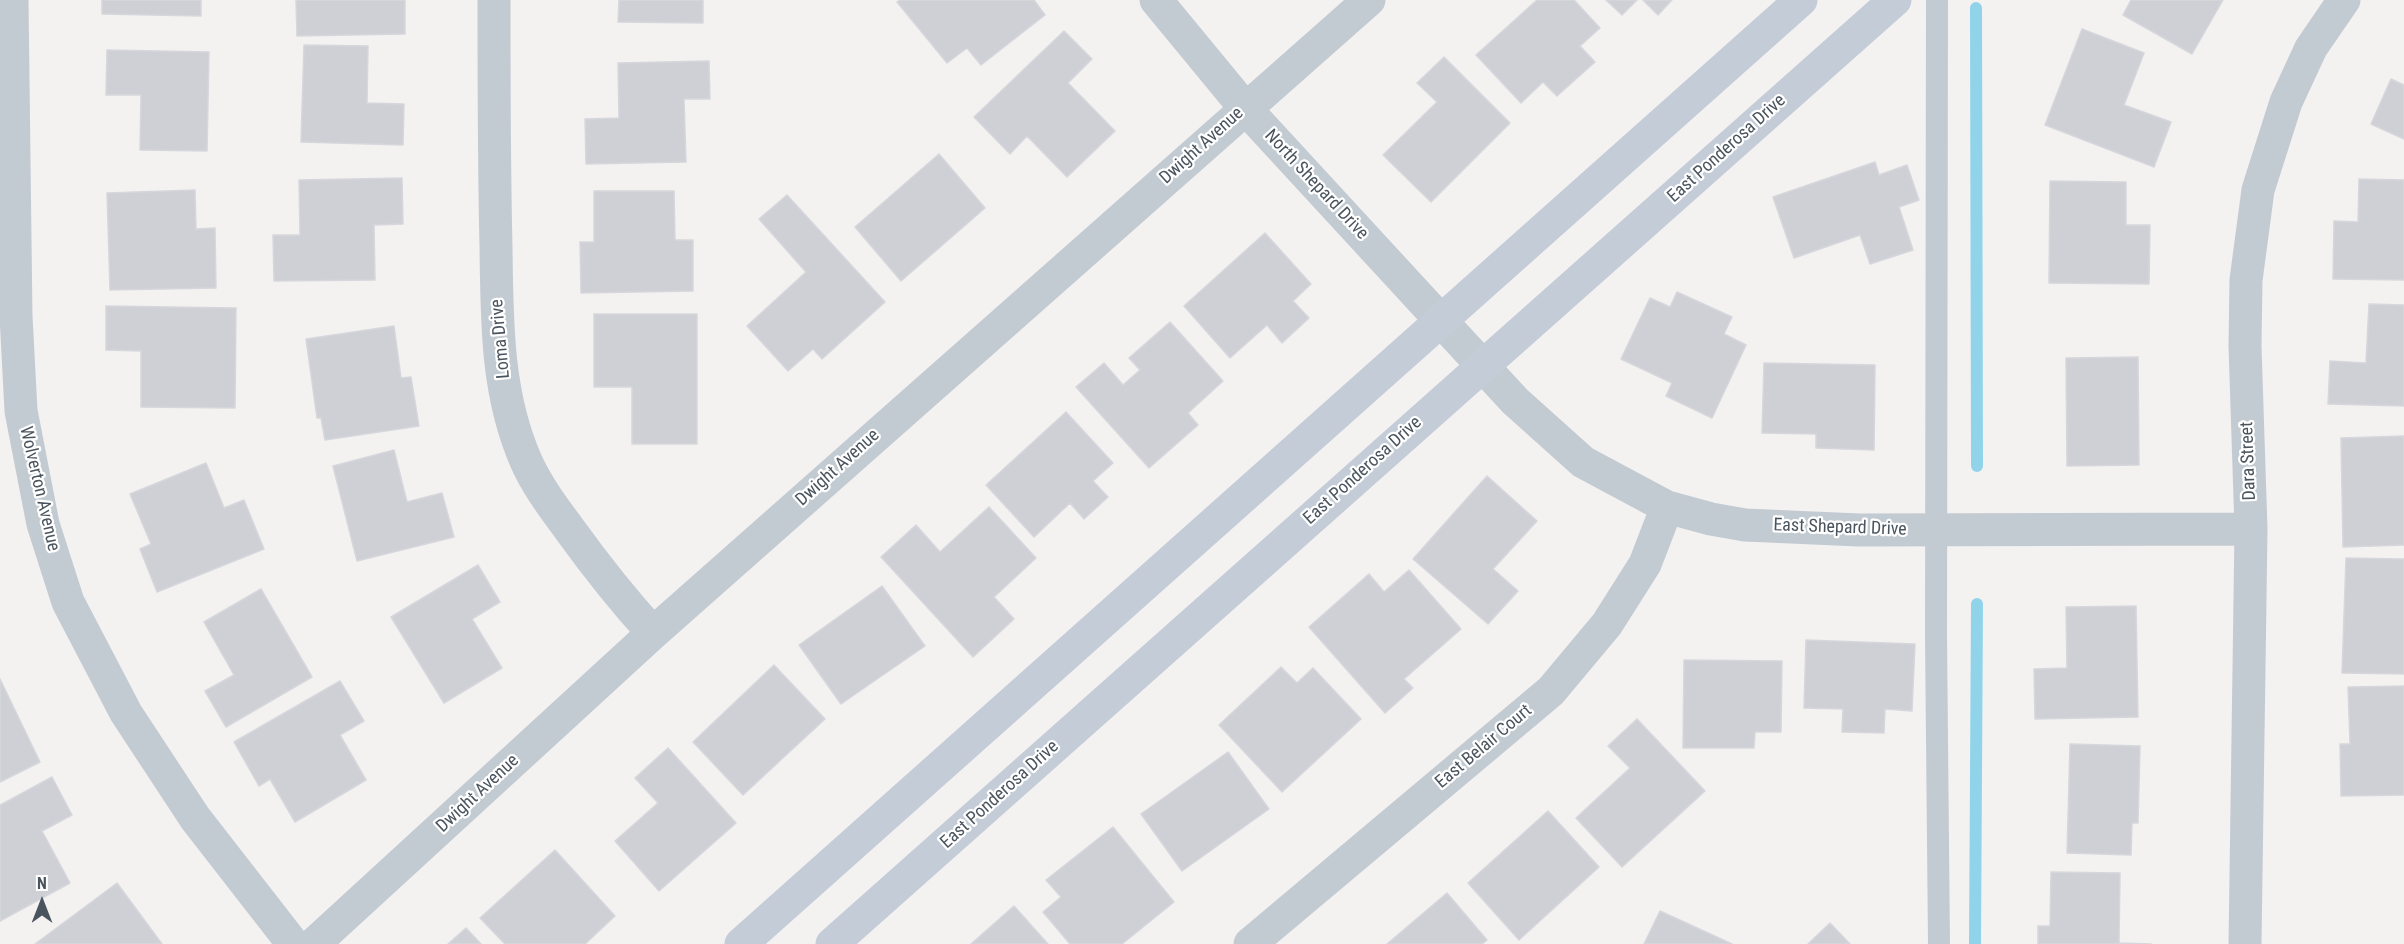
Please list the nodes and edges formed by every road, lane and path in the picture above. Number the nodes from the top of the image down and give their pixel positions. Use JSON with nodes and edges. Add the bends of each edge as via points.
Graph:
{"nodes":[{"id":1,"x":12,"y":0,"type":"edge"},
{"id":2,"x":494,"y":0,"type":"edge"},
{"id":3,"x":1156,"y":0,"type":"edge"},
{"id":4,"x":1370,"y":0,"type":"edge"},
{"id":5,"x":1801,"y":0,"type":"edge"},
{"id":6,"x":1895,"y":0,"type":"edge"},
{"id":7,"x":1937,"y":0,"type":"edge"},
{"id":8,"x":2344,"y":0,"type":"edge"},
{"id":9,"x":1245,"y":108,"type":"junction"},
{"id":10,"x":1442,"y":322,"type":"junction"},
{"id":11,"x":1481,"y":366,"type":"junction"},
{"id":12,"x":1667,"y":507,"type":"junction"},
{"id":13,"x":2251,"y":529,"type":"junction"},
{"id":14,"x":1936,"y":530,"type":"junction"},
{"id":15,"x":653,"y":633,"type":"junction"},
{"id":16,"x":1257,"y":942,"type":"edge"},
{"id":17,"x":293,"y":944,"type":"edge"},
{"id":18,"x":314,"y":944,"type":"edge"},
{"id":19,"x":741,"y":944,"type":"edge"},
{"id":20,"x":832,"y":944,"type":"edge"},
{"id":21,"x":1939,"y":944,"type":"edge"},
{"id":22,"x":2245,"y":944,"type":"edge"}],
"edges":[{"from":1,"to":17,"type":"street","name":"Wolverton Avenue","via":[[21,411],[43,524],[68,602],[126,713],[195,819]]},
{"from":2,"to":15,"type":"street","name":"Loma Drive","via":[[498,337],[507,404],[526,463],[547,498],[614,590]]},
{"from":3,"to":9,"type":"street","name":"North Shepard Drive"},
{"from":4,"to":9,"type":"street","name":"Dwight Avenue"},
{"from":5,"to":10,"type":"main road"},
{"from":6,"to":11,"type":"main road","name":"East Ponderosa Drive"},
{"from":7,"to":14,"type":"lane"},
{"from":8,"to":13,"type":"street","name":"Dara Street","via":[[2311,48],[2286,102],[2258,190],[2246,280],[2244,346]]},
{"from":9,"to":10,"type":"street","name":"North Shepard Drive"},
{"from":9,"to":15,"type":"street","name":"Dwight Avenue"},
{"from":10,"to":11,"type":"street","name":"North Shepard Drive"},
{"from":10,"to":19,"type":"main road"},
{"from":11,"to":12,"type":"street","name":"East Shepard Drive","via":[[1583,462]]},
{"from":11,"to":20,"type":"main road","name":"East Ponderosa Drive"},
{"from":12,"to":14,"type":"street","name":"East Shepard Drive","via":[[1745,525]]},
{"from":12,"to":16,"type":"street","name":"East Belair Court","via":[[1645,564],[1607,624],[1551,691]]},
{"from":13,"to":14,"type":"street","name":"East Shepard Drive"},
{"from":13,"to":22,"type":"street","name":"Dara Street"},
{"from":14,"to":21,"type":"lane"},
{"from":15,"to":18,"type":"street","name":"Dwight Avenue"}]}
